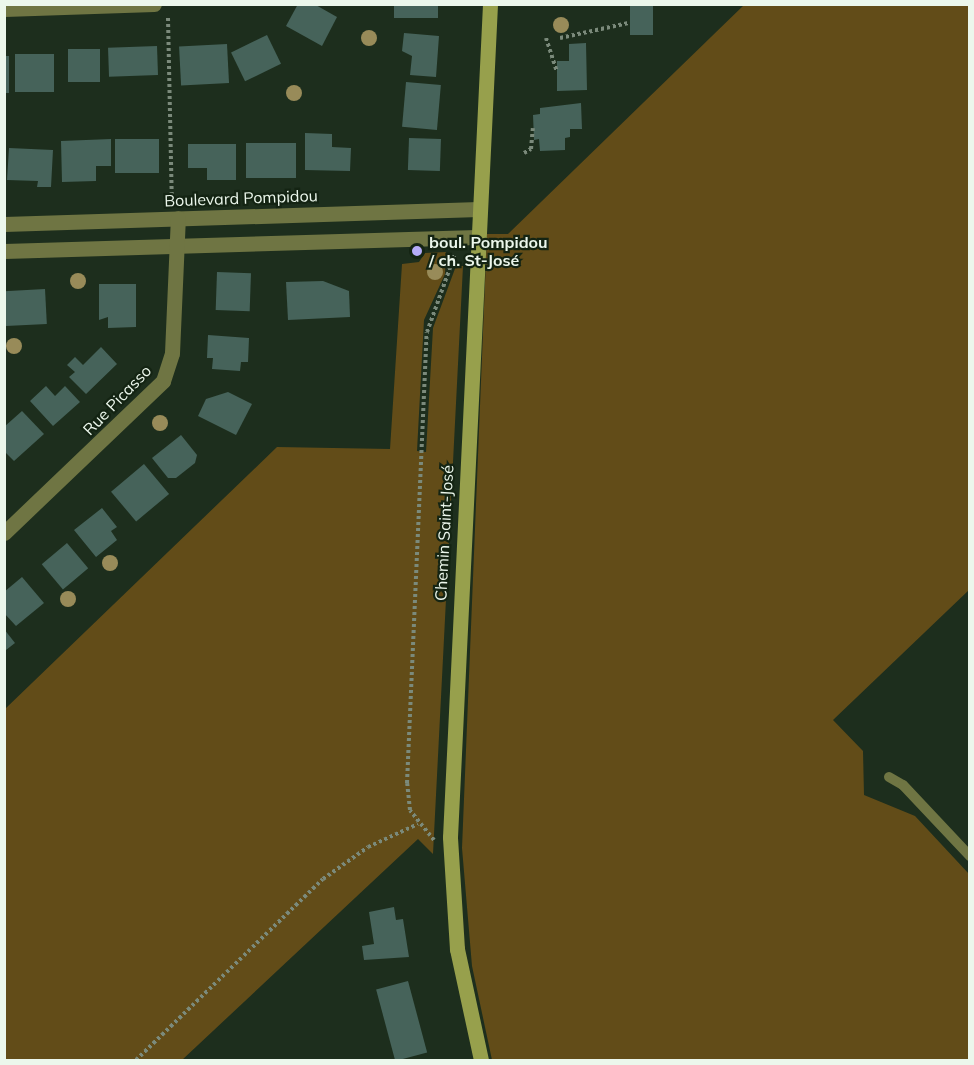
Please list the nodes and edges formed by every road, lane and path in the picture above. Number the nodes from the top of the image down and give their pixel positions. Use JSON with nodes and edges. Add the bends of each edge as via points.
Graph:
{"nodes":[{"id":1,"x":154,"y":4,"type":"edge"},
{"id":2,"x":490,"y":4,"type":"edge"},
{"id":3,"x":4,"y":9,"type":"edge"},
{"id":4,"x":168,"y":18,"type":"dead end"},
{"id":5,"x":628,"y":22,"type":"dead end"},
{"id":6,"x":546,"y":38,"type":"dead end"},
{"id":7,"x":560,"y":38,"type":"dead end"},
{"id":8,"x":557,"y":71,"type":"dead end"},
{"id":9,"x":533,"y":128,"type":"dead end"},
{"id":10,"x":525,"y":153,"type":"dead end"},
{"id":11,"x":479,"y":209,"type":"junction"},
{"id":12,"x":175,"y":214,"type":"junction"},
{"id":13,"x":4,"y":224,"type":"edge"},
{"id":14,"x":477,"y":237,"type":"junction"},
{"id":15,"x":178,"y":246,"type":"junction"},
{"id":16,"x":4,"y":251,"type":"edge"},
{"id":17,"x":455,"y":254,"type":"dead end"},
{"id":18,"x":4,"y":533,"type":"edge"},
{"id":19,"x":889,"y":777,"type":"dead end"},
{"id":20,"x":418,"y":824,"type":"junction"},
{"id":21,"x":433,"y":840,"type":"dead end"},
{"id":22,"x":969,"y":856,"type":"edge"},
{"id":23,"x":136,"y":1060,"type":"edge"},
{"id":24,"x":481,"y":1060,"type":"edge"}],
"edges":[{"from":1,"to":3,"type":"street"},
{"from":2,"to":11,"type":"street","name":"Chemin Saint-José"},
{"from":4,"to":12,"type":"path"},
{"from":5,"to":7,"type":"path"},
{"from":6,"to":8,"type":"path"},
{"from":9,"to":10,"type":"path","via":[[531,149]]},
{"from":11,"to":12,"type":"street","name":"Boulevard Pompidou"},
{"from":11,"to":14,"type":"street","name":"Chemin Saint-José"},
{"from":12,"to":13,"type":"street","name":"Boulevard Pompidou"},
{"from":12,"to":15,"type":"street","name":"Rue Picasso"},
{"from":14,"to":15,"type":"street"},
{"from":14,"to":24,"type":"street","name":"Chemin Saint-José","via":[[450,857],[457,949]]},
{"from":15,"to":16,"type":"street"},
{"from":15,"to":18,"type":"street","name":"Rue Picasso","via":[[172,353],[163,381]]},
{"from":17,"to":20,"type":"path","name":"Chemin Saint-José","via":[[449,279],[429,321],[426,345],[407,795]]},
{"from":19,"to":22,"type":"lane","via":[[903,785]]},
{"from":20,"to":21,"type":"path","name":"Chemin Saint-José"},
{"from":20,"to":23,"type":"path","via":[[368,847],[323,879]]}]}
